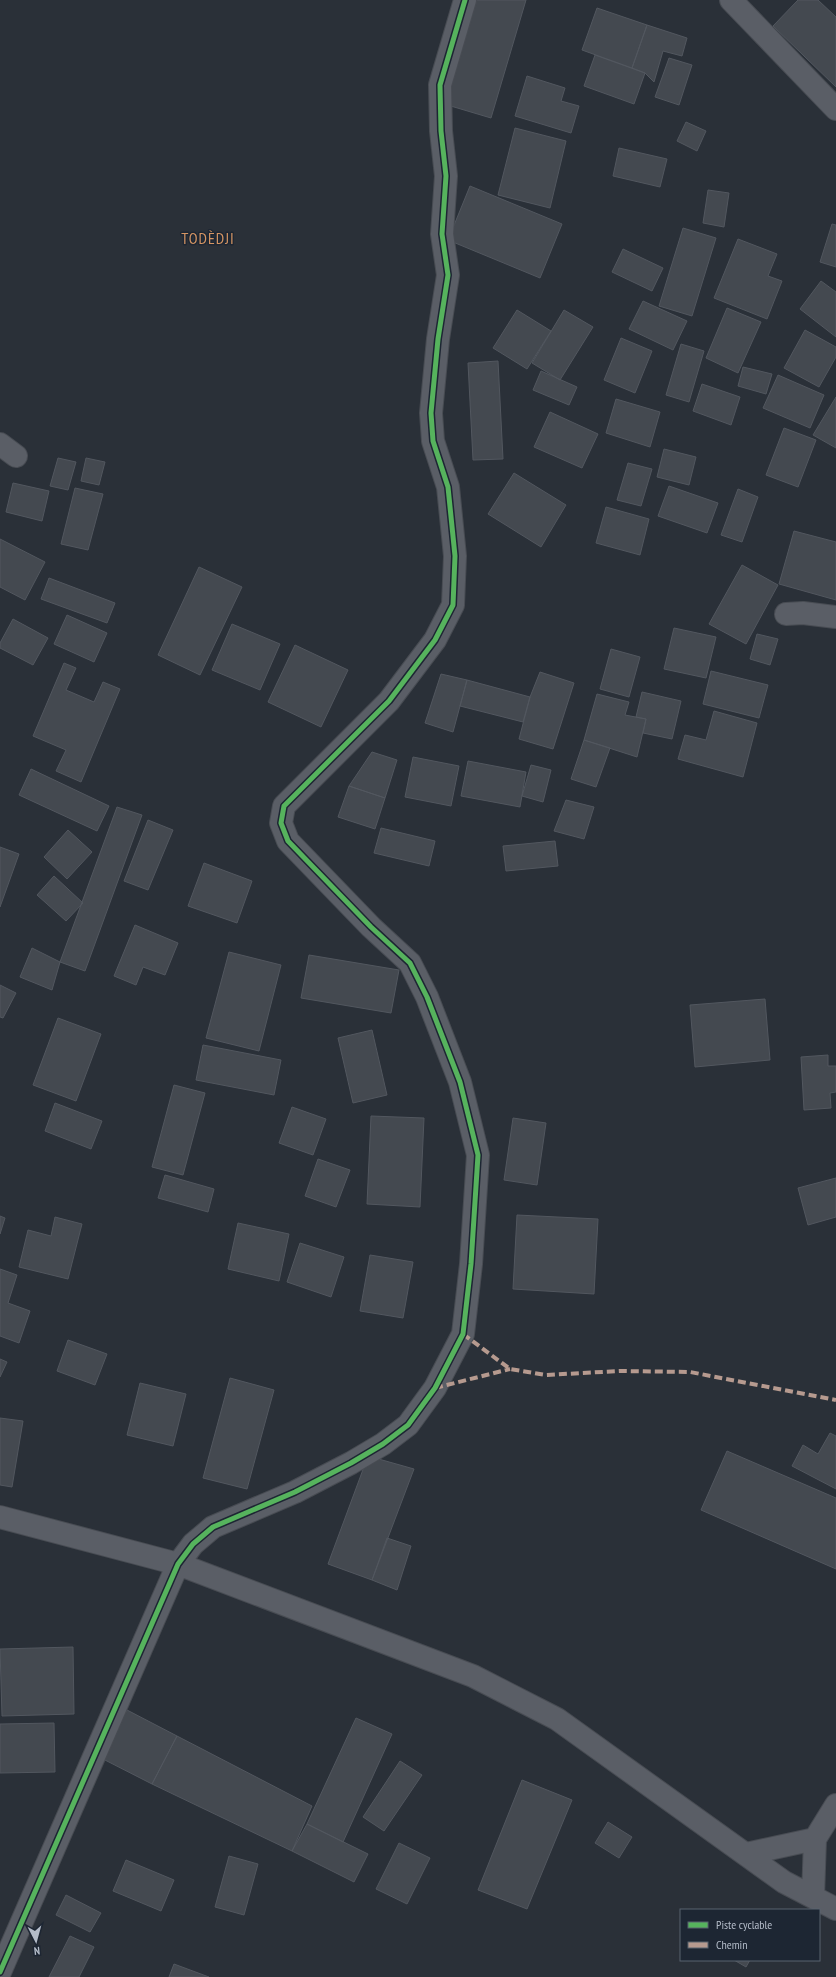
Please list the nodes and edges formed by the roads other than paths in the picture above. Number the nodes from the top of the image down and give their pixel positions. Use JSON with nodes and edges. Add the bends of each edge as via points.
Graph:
{"nodes":[{"id":1,"x":465,"y":0,"type":"edge"},
{"id":2,"x":732,"y":0,"type":"edge"},
{"id":3,"x":836,"y":109,"type":"edge"},
{"id":4,"x":786,"y":614,"type":"dead end"},
{"id":5,"x":836,"y":618,"type":"edge"},
{"id":6,"x":0,"y":1517,"type":"edge"},
{"id":7,"x":178,"y":1564,"type":"junction"},
{"id":8,"x":836,"y":1805,"type":"edge"},
{"id":9,"x":815,"y":1839,"type":"junction"},
{"id":10,"x":746,"y":1854,"type":"junction"},
{"id":11,"x":813,"y":1897,"type":"junction"},
{"id":12,"x":836,"y":1909,"type":"edge"},
{"id":13,"x":0,"y":1972,"type":"edge"}],
"edges":[{"from":1,"to":7,"type":"street","via":[[440,85],[441,131],[446,176],[442,234],[448,275],[430,413],[433,441],[448,487],[455,556],[453,605],[431,646],[389,701],[284,806],[281,822],[288,842],[410,963],[427,997],[460,1082],[478,1155],[471,1264],[463,1334],[435,1388],[408,1425],[351,1463],[295,1492],[213,1527],[193,1544]]},
{"from":2,"to":3,"type":"street"},
{"from":4,"to":5,"type":"street","via":[[803,613]]},
{"from":6,"to":7,"type":"street"},
{"from":7,"to":10,"type":"street","via":[[473,1676],[557,1719]]},
{"from":7,"to":13,"type":"street"},
{"from":8,"to":9,"type":"street"},
{"from":9,"to":10,"type":"street"},
{"from":9,"to":11,"type":"street"},
{"from":10,"to":11,"type":"street","via":[[784,1882]]},
{"from":11,"to":12,"type":"street"}]}
